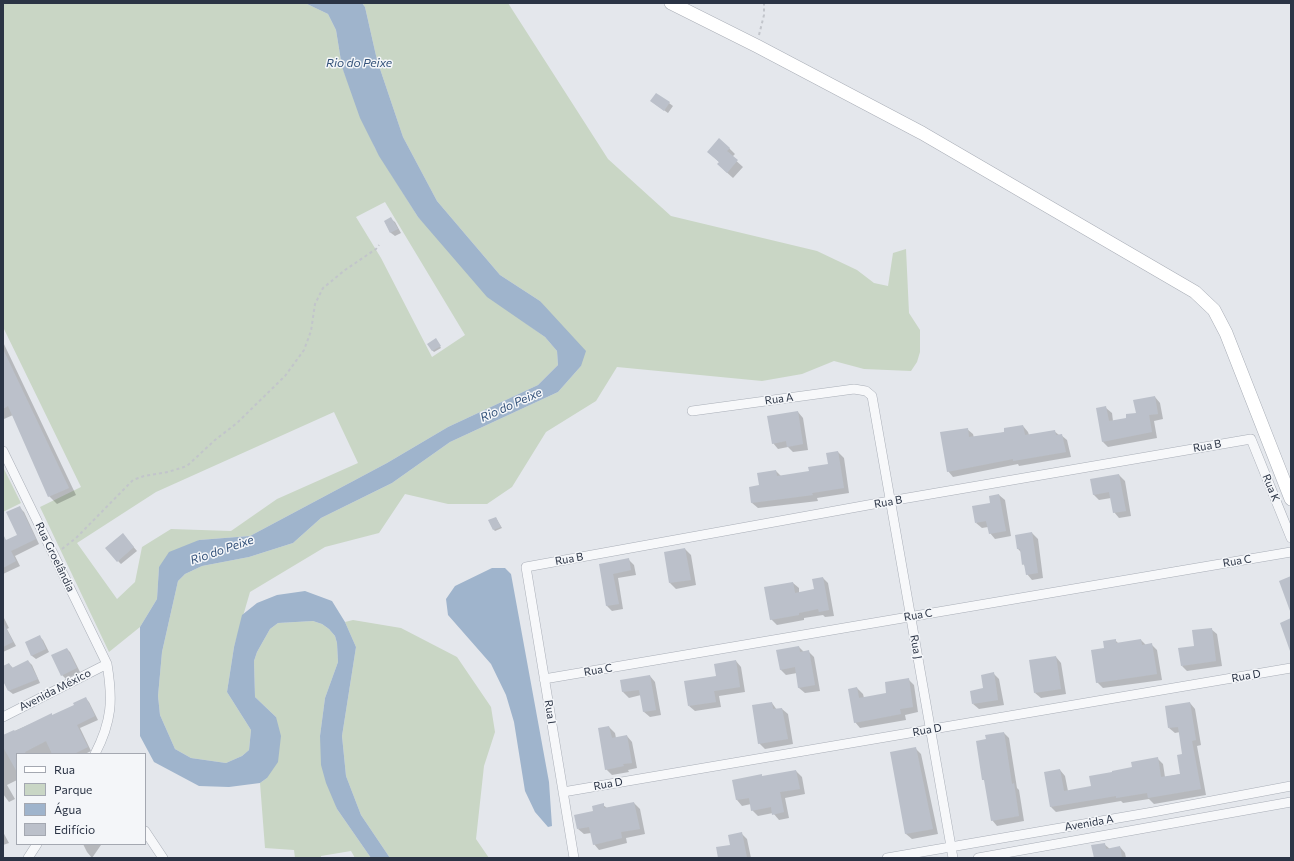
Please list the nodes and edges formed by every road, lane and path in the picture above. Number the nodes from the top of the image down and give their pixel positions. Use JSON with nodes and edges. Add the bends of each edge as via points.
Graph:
{"nodes":[{"id":1,"x":671,"y":3,"type":"edge"},
{"id":2,"x":764,"y":3,"type":"edge"},
{"id":3,"x":756,"y":46,"type":"junction"},
{"id":4,"x":379,"y":245,"type":"dead end"},
{"id":5,"x":866,"y":391,"type":"joint"},
{"id":6,"x":692,"y":411,"type":"dead end"},
{"id":7,"x":1251,"y":439,"type":"joint"},
{"id":8,"x":3,"y":450,"type":"edge"},
{"id":9,"x":1291,"y":499,"type":"edge"},
{"id":10,"x":890,"y":501,"type":"junction"},
{"id":11,"x":1291,"y":538,"type":"edge"},
{"id":12,"x":1291,"y":552,"type":"edge"},
{"id":13,"x":54,"y":554,"type":"junction"},
{"id":14,"x":526,"y":567,"type":"joint"},
{"id":15,"x":910,"y":617,"type":"junction"},
{"id":16,"x":107,"y":664,"type":"junction"},
{"id":17,"x":1291,"y":668,"type":"edge"},
{"id":18,"x":544,"y":679,"type":"junction"},
{"id":19,"x":4,"y":715,"type":"edge"},
{"id":20,"x":930,"y":730,"type":"junction"},
{"id":21,"x":96,"y":753,"type":"edge"},
{"id":22,"x":1291,"y":786,"type":"edge"},
{"id":23,"x":563,"y":792,"type":"junction"},
{"id":24,"x":1291,"y":802,"type":"edge"},
{"id":25,"x":1153,"y":812,"type":"junction"},
{"id":26,"x":1156,"y":826,"type":"junction"},
{"id":27,"x":146,"y":832,"type":"edge"},
{"id":28,"x":36,"y":845,"type":"edge"},
{"id":29,"x":951,"y":847,"type":"junction"},
{"id":30,"x":28,"y":858,"type":"edge"},
{"id":31,"x":163,"y":858,"type":"edge"},
{"id":32,"x":574,"y":858,"type":"edge"},
{"id":33,"x":887,"y":858,"type":"edge"},
{"id":34,"x":953,"y":858,"type":"edge"},
{"id":35,"x":978,"y":858,"type":"edge"}],
"edges":[{"from":1,"to":3,"type":"street"},
{"from":2,"to":3,"type":"path","via":[[764,15]]},
{"from":3,"to":9,"type":"street","via":[[922,133],[1195,292],[1214,310],[1226,333]]},
{"from":4,"to":13,"type":"path","via":[[323,288],[315,304],[311,331],[304,350],[285,376],[237,423],[214,440],[187,466],[133,480],[76,538]]},
{"from":5,"to":6,"type":"street","name":"Rua A","via":[[854,389]]},
{"from":5,"to":10,"type":"street","name":"Rua J","via":[[872,396]]},
{"from":7,"to":10,"type":"street","name":"Rua B"},
{"from":7,"to":11,"type":"street","name":"Rua K"},
{"from":8,"to":13,"type":"street","name":"Rua Groelândia"},
{"from":10,"to":14,"type":"street","name":"Rua B"},
{"from":10,"to":15,"type":"street","name":"Rua J"},
{"from":12,"to":15,"type":"street","name":"Rua C"},
{"from":13,"to":16,"type":"street","name":"Rua Groelândia"},
{"from":14,"to":18,"type":"street","name":"Rua I"},
{"from":15,"to":18,"type":"street","name":"Rua C"},
{"from":15,"to":20,"type":"street","name":"Rua J"},
{"from":16,"to":19,"type":"street","name":"Avenida México"},
{"from":16,"to":21,"type":"street","name":"Rua Groelândia","via":[[111,706],[104,737]]},
{"from":17,"to":20,"type":"street","name":"Rua D"},
{"from":18,"to":23,"type":"street","name":"Rua I"},
{"from":20,"to":23,"type":"street","name":"Rua D"},
{"from":20,"to":29,"type":"street","name":"Rua J"},
{"from":22,"to":25,"type":"street","name":"Avenida A"},
{"from":23,"to":32,"type":"street","name":"Rua I"},
{"from":24,"to":26,"type":"street","name":"Avenida A"},
{"from":25,"to":26,"type":"street"},
{"from":25,"to":29,"type":"street","name":"Avenida A"},
{"from":26,"to":35,"type":"street","name":"Avenida A"},
{"from":27,"to":31,"type":"street"},
{"from":28,"to":30,"type":"street"},
{"from":29,"to":33,"type":"street","name":"Avenida A"},
{"from":29,"to":34,"type":"street","name":"Rua J"}]}
